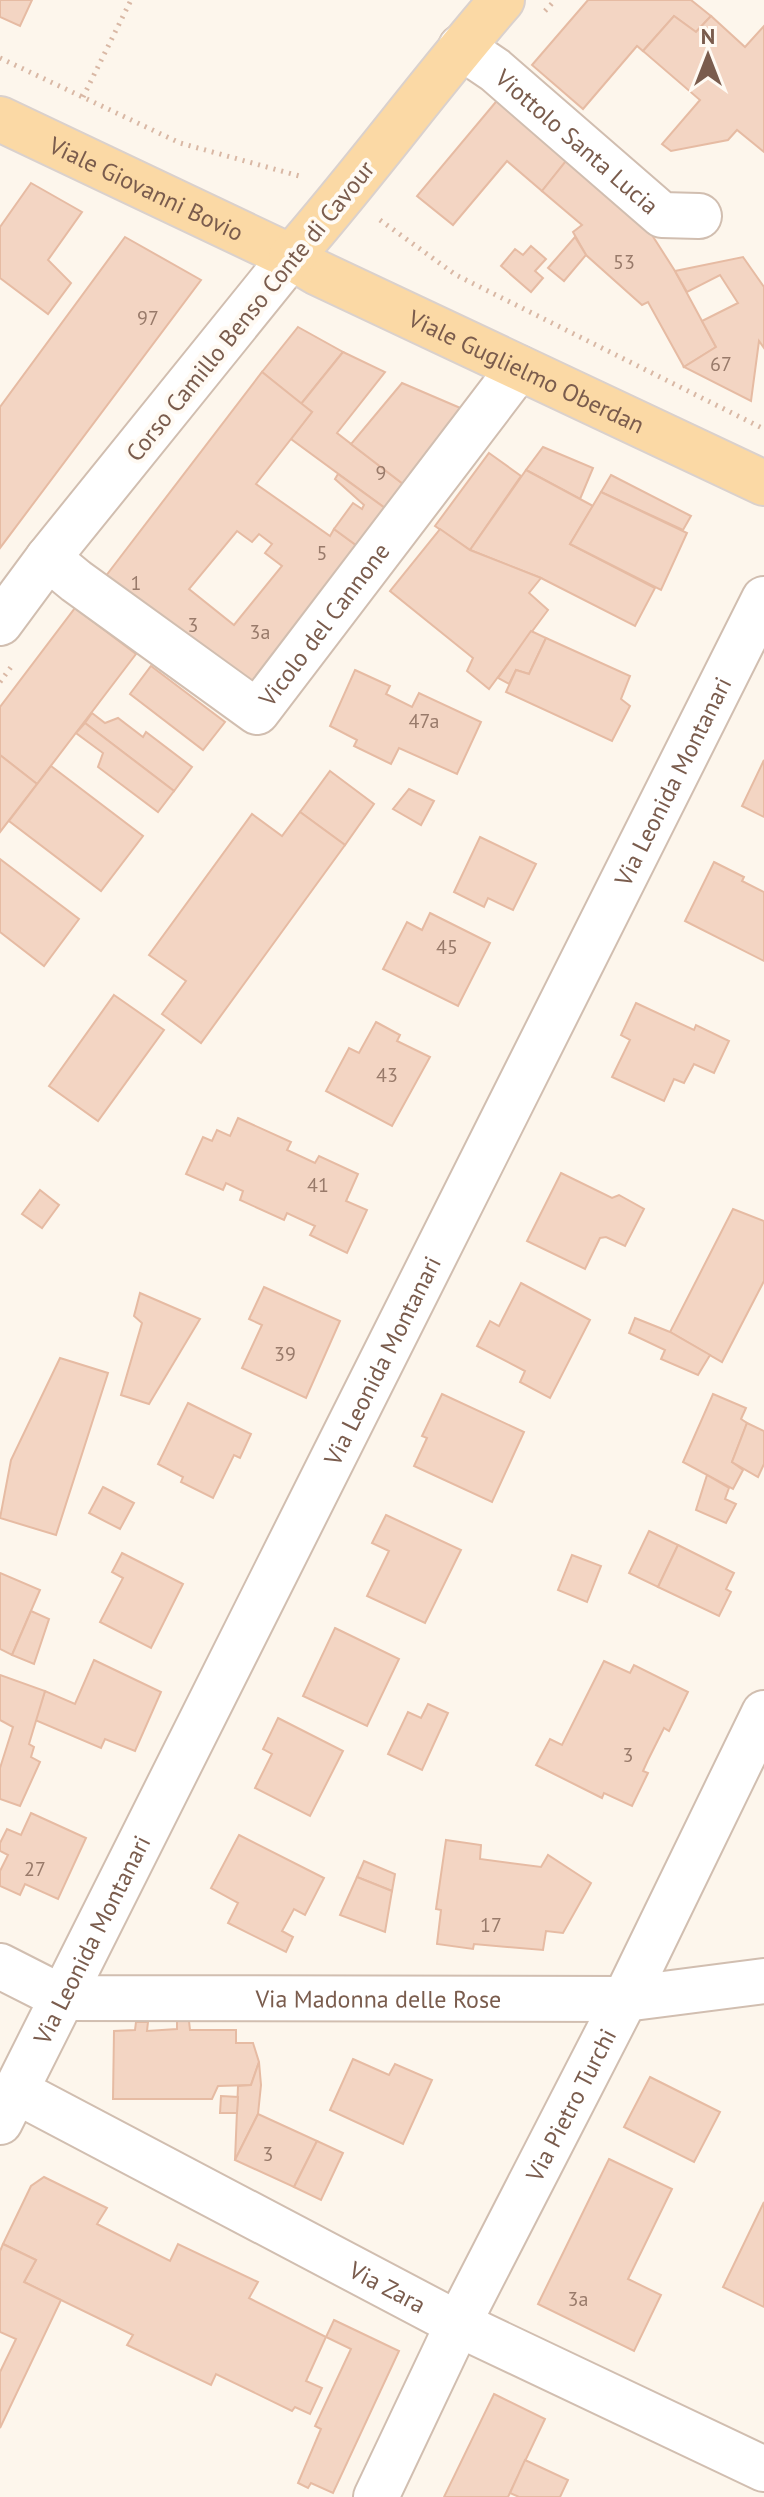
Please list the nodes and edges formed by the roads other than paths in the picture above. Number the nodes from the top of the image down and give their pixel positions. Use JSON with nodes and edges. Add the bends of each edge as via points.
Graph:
{"nodes":[{"id":1,"x":502,"y":0,"type":"edge"},
{"id":2,"x":461,"y":47,"type":"junction"},
{"id":3,"x":1,"y":123,"type":"edge"},
{"id":4,"x":699,"y":216,"type":"dead end"},
{"id":5,"x":291,"y":257,"type":"junction"},
{"id":6,"x":519,"y":368,"type":"junction"},
{"id":7,"x":764,"y":483,"type":"edge"},
{"id":8,"x":48,"y":558,"type":"junction"},
{"id":9,"x":764,"y":599,"type":"edge"},
{"id":10,"x":0,"y":623,"type":"edge"},
{"id":11,"x":764,"y":1713,"type":"edge"},
{"id":12,"x":0,"y":1966,"type":"edge"},
{"id":13,"x":764,"y":1981,"type":"edge"},
{"id":14,"x":63,"y":1998,"type":"junction"},
{"id":15,"x":625,"y":1999,"type":"junction"},
{"id":16,"x":8,"y":2107,"type":"edge"},
{"id":17,"x":458,"y":2324,"type":"junction"},
{"id":18,"x":764,"y":2469,"type":"edge"},
{"id":19,"x":376,"y":2497,"type":"edge"}],
"edges":[{"from":1,"to":2,"type":"main road","name":"Corso Camillo Benso Conte di Cavour"},
{"from":2,"to":4,"type":"street","name":"Viottolo Santa Lucia","via":[[495,70],[662,215]]},
{"from":2,"to":5,"type":"main road","name":"Corso Camillo Benso Conte di Cavour"},
{"from":3,"to":5,"type":"main road","name":"Viale Giovanni Bovio"},
{"from":5,"to":6,"type":"main road","name":"Viale Guglielmo Oberdan"},
{"from":5,"to":8,"type":"street","name":"Corso Camillo Benso Conte di Cavour"},
{"from":6,"to":7,"type":"main road","name":"Viale Guglielmo Oberdan"},
{"from":6,"to":8,"type":"street","name":"Vicolo del Cannone","via":[[257,712]]},
{"from":8,"to":10,"type":"street","name":"Corso Camillo Benso Conte di Cavour"},
{"from":9,"to":14,"type":"street","name":"Via Leonida Montanari"},
{"from":11,"to":15,"type":"street","name":"Via Pietro Turchi"},
{"from":12,"to":14,"type":"street","name":"Via Madonna delle Rose"},
{"from":13,"to":15,"type":"street","name":"Via Madonna delle Rose"},
{"from":14,"to":15,"type":"street","name":"Via Madonna delle Rose"},
{"from":14,"to":16,"type":"street","name":"Via Leonida Montanari"},
{"from":15,"to":17,"type":"street","name":"Via Pietro Turchi"},
{"from":16,"to":17,"type":"street","name":"Via Zara"},
{"from":17,"to":18,"type":"street","name":"Via Zara"},
{"from":17,"to":19,"type":"street","name":"Via Pietro Turchi"}]}
